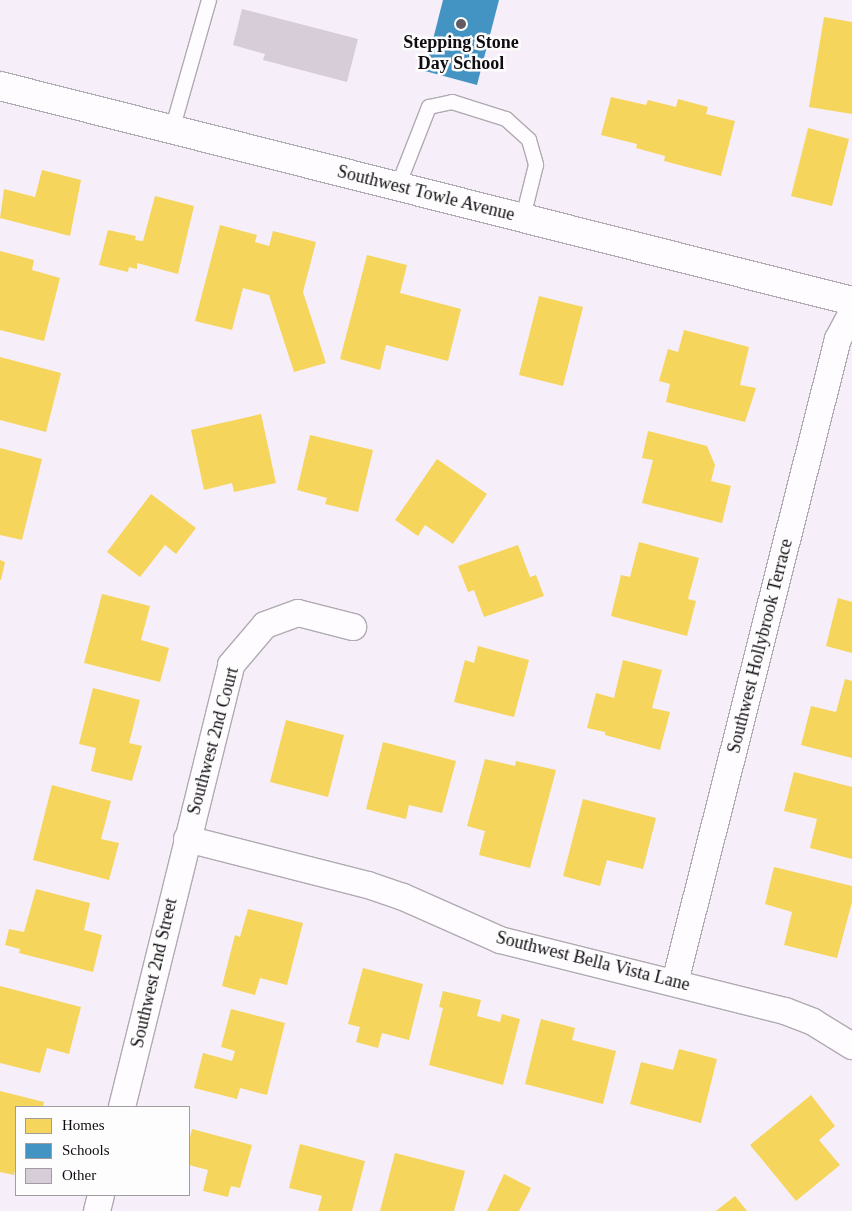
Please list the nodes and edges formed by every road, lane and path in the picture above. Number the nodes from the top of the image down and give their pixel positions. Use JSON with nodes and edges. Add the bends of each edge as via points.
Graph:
{"nodes":[{"id":1,"x":209,"y":0,"type":"edge"},
{"id":2,"x":0,"y":86,"type":"edge"},
{"id":3,"x":172,"y":130,"type":"junction"},
{"id":4,"x":398,"y":186,"type":"junction"},
{"id":5,"x":523,"y":217,"type":"junction"},
{"id":6,"x":852,"y":301,"type":"edge"},
{"id":7,"x":852,"y":313,"type":"edge"},
{"id":8,"x":353,"y":627,"type":"dead end"},
{"id":9,"x":187,"y":839,"type":"junction"},
{"id":10,"x":675,"y":982,"type":"junction"},
{"id":11,"x":852,"y":1046,"type":"edge"},
{"id":12,"x":122,"y":1106,"type":"edge"},
{"id":13,"x":101,"y":1196,"type":"edge"},
{"id":14,"x":98,"y":1211,"type":"edge"}],
"edges":[{"from":1,"to":3,"type":"lane"},
{"from":2,"to":3,"type":"street","name":"Southwest Towle Avenue"},
{"from":3,"to":4,"type":"street","name":"Southwest Towle Avenue"},
{"from":4,"to":5,"type":"street","name":"Southwest Towle Avenue"},
{"from":4,"to":5,"type":"lane","via":[[429,107],[452,102],[506,119],[529,140],[536,165]]},
{"from":5,"to":6,"type":"street","name":"Southwest Towle Avenue"},
{"from":7,"to":10,"type":"street","name":"Southwest Hollybrook Terrace","via":[[838,339]]},
{"from":8,"to":9,"type":"street","name":"Southwest 2nd Court","via":[[298,613],[265,625],[231,665]]},
{"from":9,"to":10,"type":"street","name":"Southwest Bella Vista Lane","via":[[402,896],[500,940]]},
{"from":9,"to":12,"type":"street","name":"Southwest 2nd Street"},
{"from":10,"to":11,"type":"street","name":"Southwest Bella Vista Lane","via":[[785,1011],[820,1025]]},
{"from":13,"to":14,"type":"street"}]}
